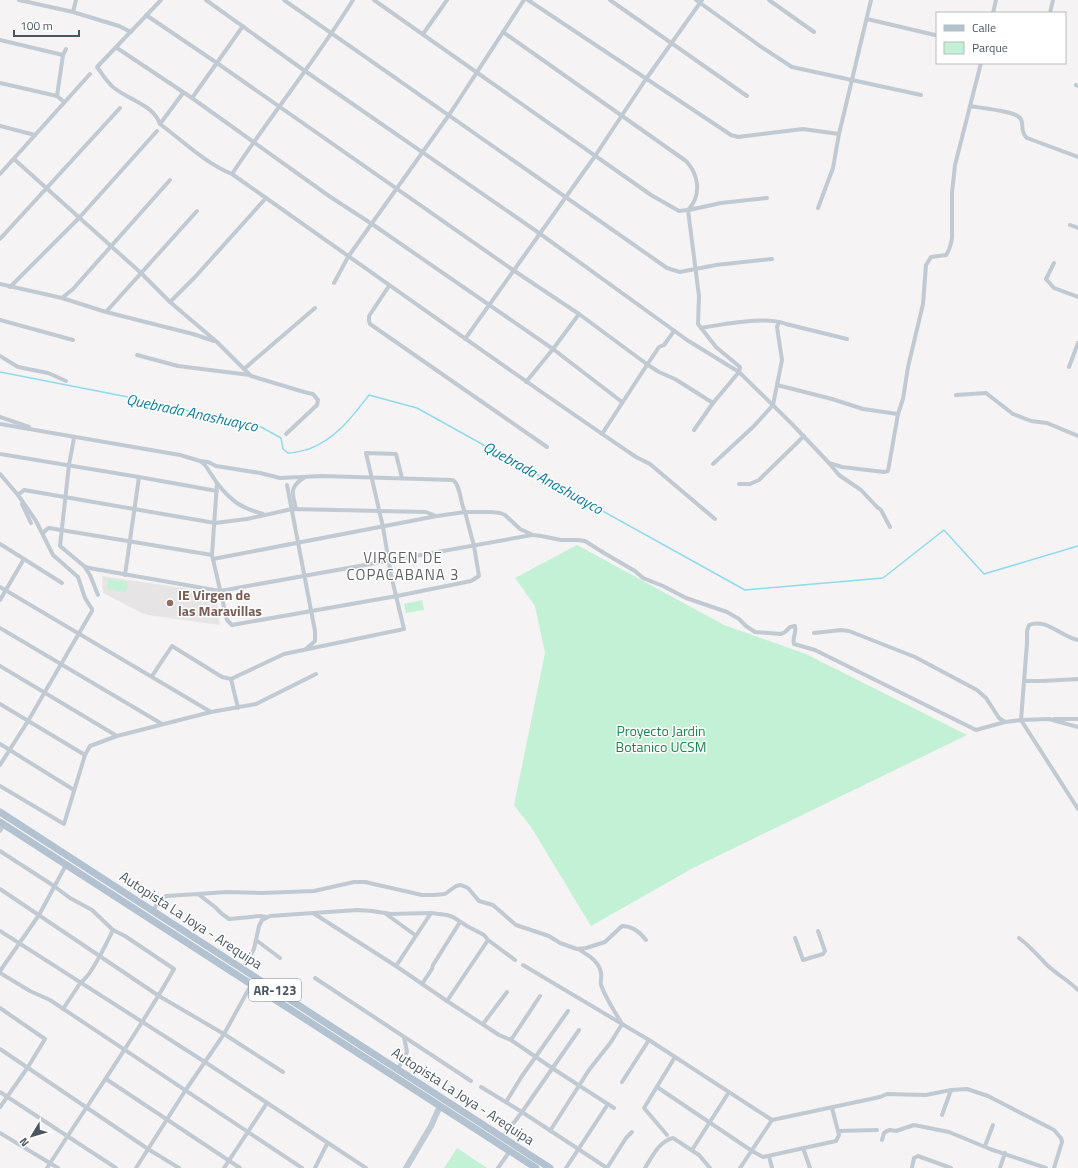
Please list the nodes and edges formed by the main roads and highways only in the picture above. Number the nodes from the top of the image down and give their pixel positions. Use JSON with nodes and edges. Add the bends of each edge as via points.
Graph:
{"nodes":[{"id":1,"x":0,"y":812,"type":"edge"},
{"id":2,"x":1,"y":826,"type":"edge"},
{"id":3,"x":536,"y":1168,"type":"edge"},
{"id":4,"x":550,"y":1168,"type":"edge"}],
"edges":[{"from":1,"to":4,"type":"main road","name":"Autopista La Joya - Arequipa","number":"AR-123"},
{"from":2,"to":3,"type":"main road","name":"Autopista La Joya - Arequipa","number":"AR-123","via":[[66,865]]}]}
